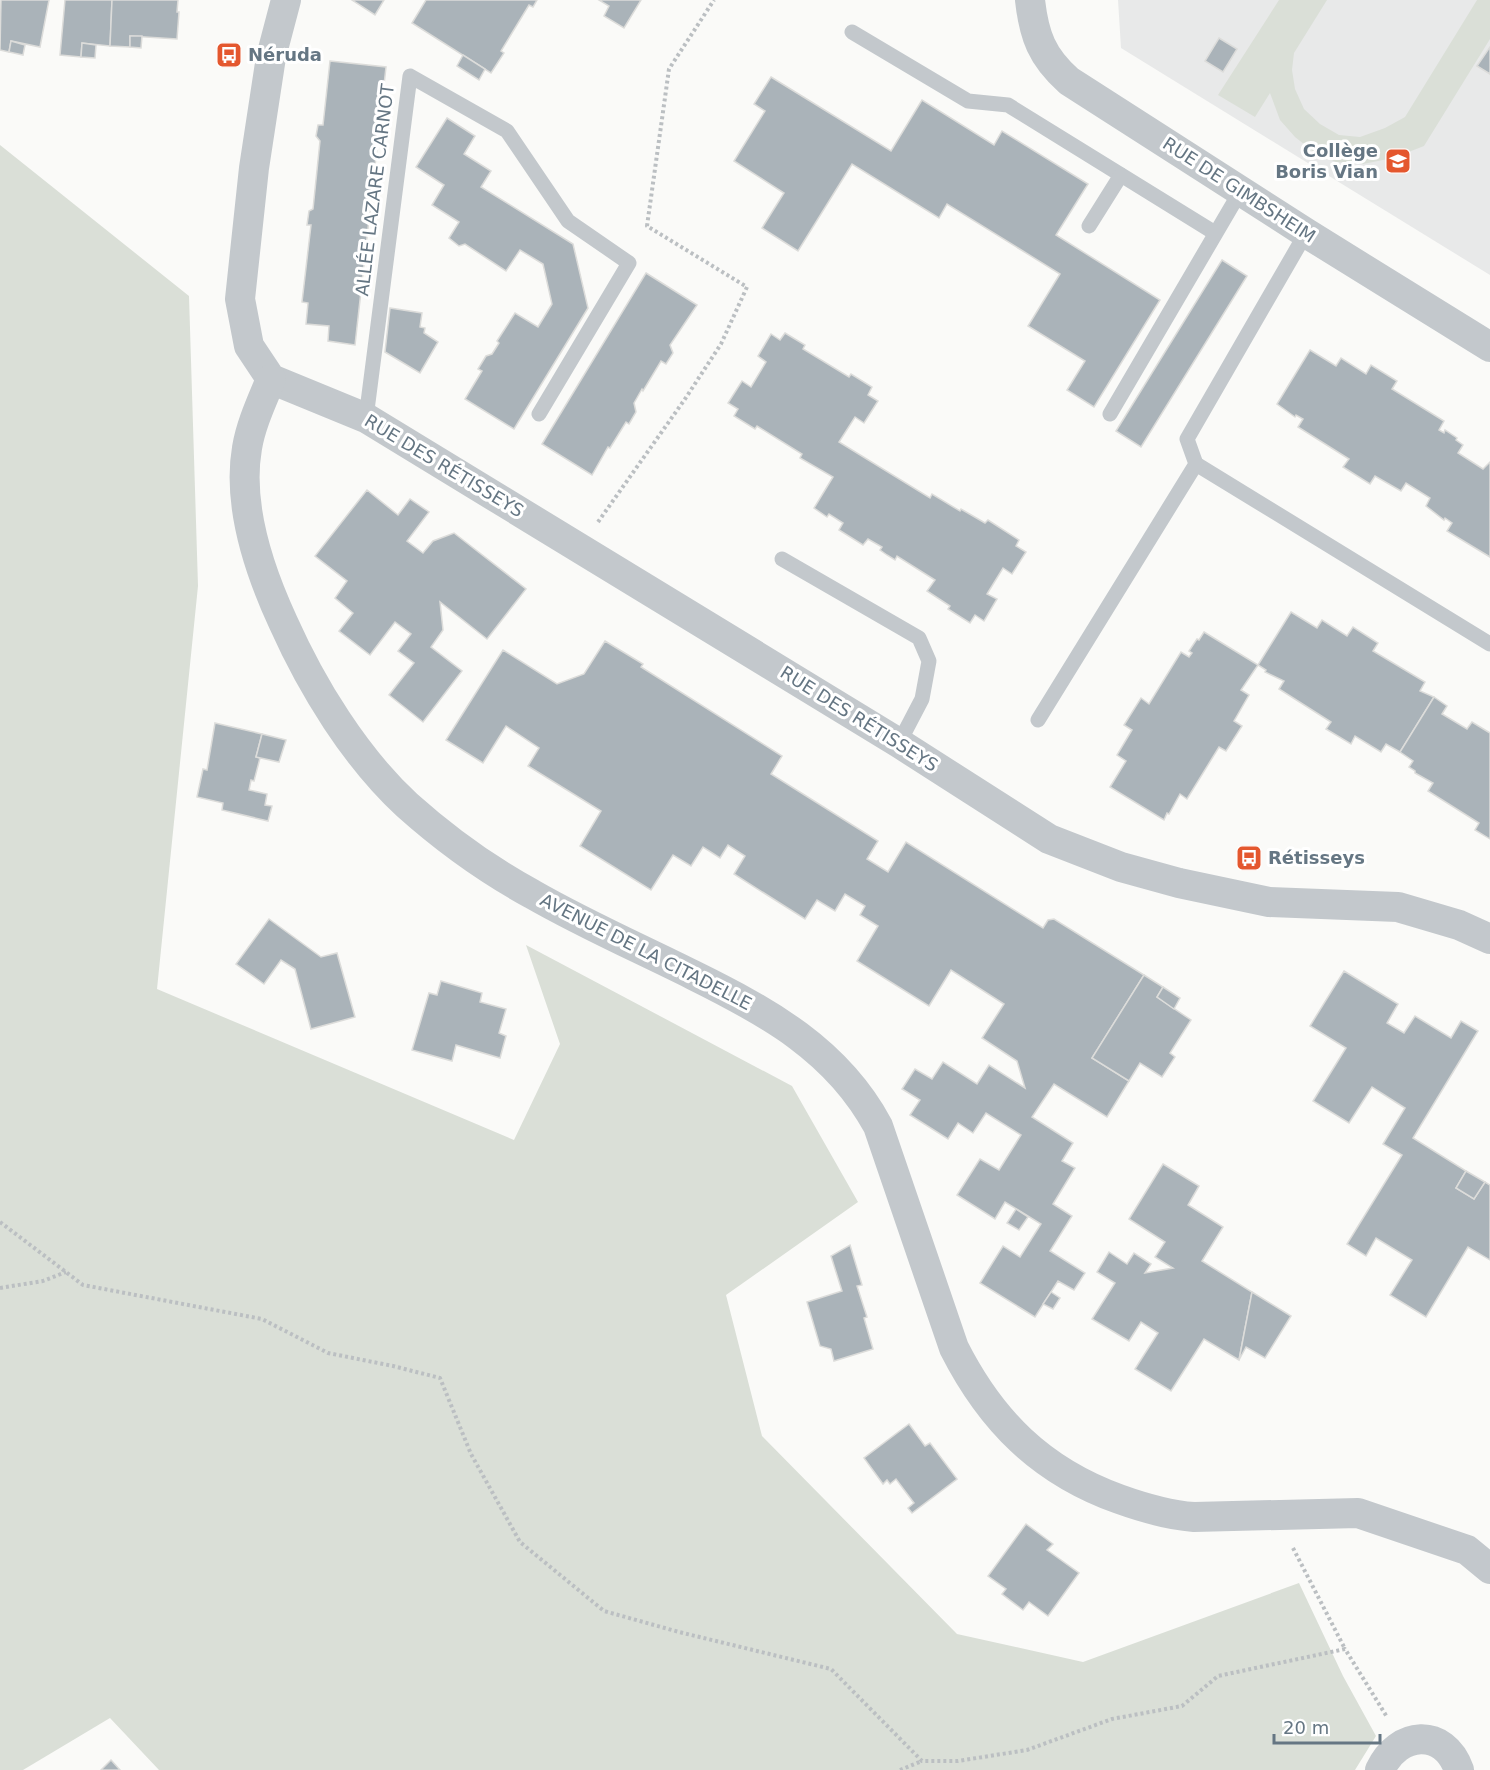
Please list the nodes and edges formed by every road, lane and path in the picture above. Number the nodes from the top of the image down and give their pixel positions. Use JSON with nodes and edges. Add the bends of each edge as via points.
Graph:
{"nodes":[{"id":1,"x":286,"y":0,"type":"edge"},
{"id":2,"x":714,"y":0,"type":"edge"},
{"id":3,"x":1030,"y":0,"type":"edge"},
{"id":4,"x":852,"y":32,"type":"dead end"},
{"id":5,"x":1121,"y":175,"type":"junction"},
{"id":6,"x":1240,"y":192,"type":"junction"},
{"id":7,"x":1089,"y":226,"type":"dead end"},
{"id":8,"x":1215,"y":233,"type":"junction"},
{"id":9,"x":1306,"y":233,"type":"junction"},
{"id":10,"x":1490,"y":346,"type":"edge"},
{"id":11,"x":271,"y":379,"type":"junction"},
{"id":12,"x":539,"y":414,"type":"dead end"},
{"id":13,"x":1110,"y":414,"type":"dead end"},
{"id":14,"x":366,"y":418,"type":"junction"},
{"id":15,"x":1196,"y":464,"type":"junction"},
{"id":16,"x":580,"y":548,"type":"junction"},
{"id":17,"x":782,"y":559,"type":"dead end"},
{"id":18,"x":1490,"y":644,"type":"edge"},
{"id":19,"x":1038,"y":720,"type":"dead end"},
{"id":20,"x":898,"y":743,"type":"junction"},
{"id":21,"x":1490,"y":939,"type":"edge"},
{"id":22,"x":0,"y":1222,"type":"edge"},
{"id":23,"x":66,"y":1271,"type":"junction"},
{"id":24,"x":0,"y":1287,"type":"edge"},
{"id":25,"x":1276,"y":1515,"type":"junction"},
{"id":26,"x":1490,"y":1569,"type":"edge"},
{"id":27,"x":1345,"y":1649,"type":"junction"},
{"id":28,"x":1403,"y":1743,"type":"junction"},
{"id":29,"x":922,"y":1761,"type":"junction"},
{"id":30,"x":900,"y":1770,"type":"edge"},
{"id":31,"x":1380,"y":1770,"type":"edge"},
{"id":32,"x":1459,"y":1770,"type":"edge"}],
"edges":[{"from":1,"to":11,"type":"street","via":[[271,57],[240,299],[249,346]]},
{"from":2,"to":16,"type":"path","via":[[669,69],[647,226],[747,287],[715,353],[686,399]]},
{"from":3,"to":6,"type":"street","name":"RUE DE GIMBSHEIM","via":[[1037,37],[1055,69]]},
{"from":4,"to":5,"type":"lane","via":[[968,101],[1008,105]]},
{"from":5,"to":7,"type":"lane"},
{"from":5,"to":8,"type":"lane"},
{"from":6,"to":8,"type":"lane"},
{"from":6,"to":9,"type":"street","name":"RUE DE GIMBSHEIM"},
{"from":8,"to":13,"type":"lane"},
{"from":9,"to":10,"type":"street","name":"RUE DE GIMBSHEIM"},
{"from":9,"to":15,"type":"lane","via":[[1187,439]]},
{"from":11,"to":14,"type":"street","name":"RUE DES RÉTISSEYS"},
{"from":11,"to":25,"type":"street","name":"AVENUE DE LA CITADELLE","via":[[246,451],[247,510],[255,544],[276,606],[317,689],[381,777],[406,804],[482,863],[532,895],[734,995],[775,1018],[832,1063],[861,1097],[878,1126],[940,1310],[969,1378],[1001,1421],[1041,1459],[1098,1492],[1162,1513],[1194,1517]]},
{"from":12,"to":14,"type":"lane","name":"ALLÉE LAZARE CARNOT","via":[[629,263],[568,221],[507,131],[410,76]]},
{"from":14,"to":16,"type":"street","name":"RUE DES RÉTISSEYS"},
{"from":15,"to":18,"type":"lane"},
{"from":15,"to":19,"type":"lane"},
{"from":16,"to":20,"type":"street","name":"RUE DES RÉTISSEYS"},
{"from":17,"to":20,"type":"lane","via":[[919,638],[928,661],[922,699]]},
{"from":20,"to":21,"type":"street","name":"RUE DES RÉTISSEYS","via":[[1049,839],[1121,867],[1269,902],[1398,907]]},
{"from":22,"to":23,"type":"path"},
{"from":23,"to":24,"type":"path","via":[[43,1281]]},
{"from":23,"to":29,"type":"path","via":[[83,1285],[262,1319],[328,1353],[440,1378],[471,1454],[520,1542],[604,1611],[831,1669]]},
{"from":25,"to":26,"type":"street","name":"AVENUE DE LA CITADELLE","via":[[1358,1513],[1467,1550]]},
{"from":25,"to":27,"type":"path"},
{"from":27,"to":28,"type":"path"},
{"from":27,"to":29,"type":"path","via":[[1218,1676],[1182,1706],[1112,1719],[1027,1750],[958,1761]]},
{"from":28,"to":31,"type":"street"},
{"from":28,"to":32,"type":"street","via":[[1433,1740],[1454,1757]]},
{"from":29,"to":30,"type":"path"}]}
